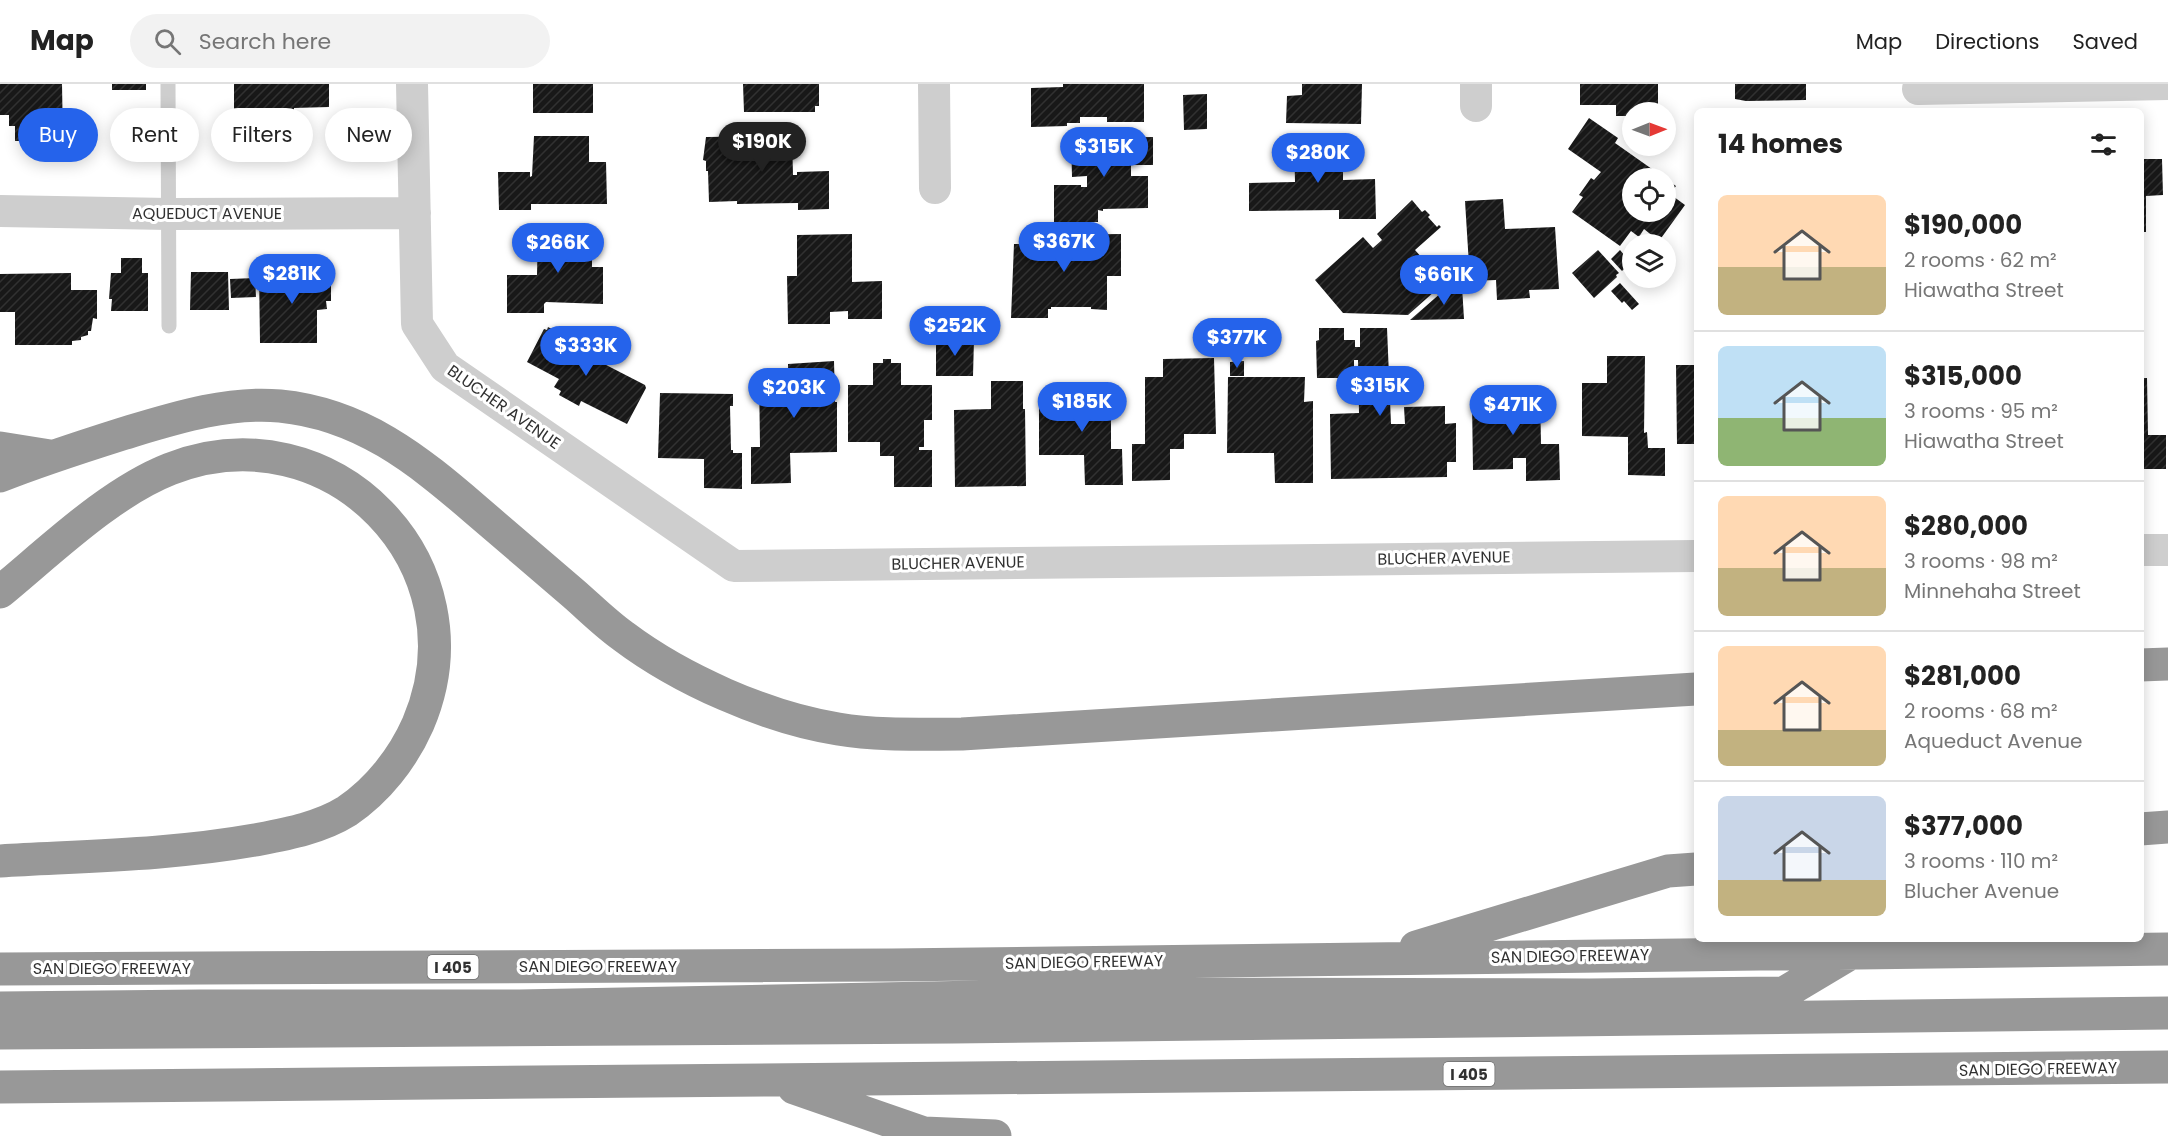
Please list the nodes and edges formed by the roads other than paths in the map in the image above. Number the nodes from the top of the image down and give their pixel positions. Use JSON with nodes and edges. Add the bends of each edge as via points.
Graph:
{"nodes":[{"id":1,"x":168,"y":84,"type":"edge"},
{"id":2,"x":412,"y":84,"type":"edge"},
{"id":3,"x":934,"y":84,"type":"edge"},
{"id":4,"x":2168,"y":84,"type":"edge"},
{"id":5,"x":1918,"y":94,"type":"edge"},
{"id":6,"x":935,"y":188,"type":"dead end"},
{"id":7,"x":0,"y":211,"type":"edge"},
{"id":8,"x":415,"y":213,"type":"junction"},
{"id":9,"x":169,"y":214,"type":"junction"},
{"id":10,"x":169,"y":326,"type":"dead end"},
{"id":11,"x":0,"y":448,"type":"edge"},
{"id":12,"x":52,"y":456,"type":"junction"},
{"id":13,"x":0,"y":476,"type":"edge"},
{"id":14,"x":2144,"y":550,"type":"edge"},
{"id":15,"x":2168,"y":550,"type":"edge"},
{"id":16,"x":1694,"y":556,"type":"edge"},
{"id":17,"x":0,"y":592,"type":"edge"},
{"id":18,"x":2168,"y":664,"type":"edge"},
{"id":19,"x":2144,"y":665,"type":"edge"},
{"id":20,"x":1694,"y":689,"type":"edge"},
{"id":21,"x":2168,"y":827,"type":"edge"},
{"id":22,"x":2144,"y":829,"type":"edge"},
{"id":23,"x":0,"y":861,"type":"edge"},
{"id":24,"x":1694,"y":868,"type":"edge"},
{"id":25,"x":2168,"y":949,"type":"edge"},
{"id":26,"x":1852,"y":952,"type":"junction"},
{"id":27,"x":1379,"y":958,"type":"junction"},
{"id":28,"x":6,"y":969,"type":"edge"},
{"id":29,"x":2168,"y":1013,"type":"edge"},
{"id":30,"x":6,"y":1021,"type":"edge"},
{"id":31,"x":2168,"y":1067,"type":"edge"},
{"id":32,"x":769,"y":1080,"type":"junction"},
{"id":33,"x":6,"y":1087,"type":"edge"},
{"id":34,"x":994,"y":1136,"type":"edge"}],
"edges":[{"from":1,"to":9,"type":"lane"},
{"from":2,"to":8,"type":"street","name":"BLUCHER AVENUE"},
{"from":3,"to":6,"type":"street"},
{"from":4,"to":5,"type":"street"},
{"from":7,"to":9,"type":"street","name":"AQUEDUCT AVENUE"},
{"from":8,"to":9,"type":"street","name":"AQUEDUCT AVENUE"},
{"from":8,"to":16,"type":"street","name":"BLUCHER AVENUE","via":[[417,324],[445,367],[734,566]]},
{"from":9,"to":10,"type":"lane"},
{"from":11,"to":12,"type":"highway"},
{"from":12,"to":13,"type":"highway"},
{"from":12,"to":20,"type":"highway","via":[[178,417],[238,407],[278,406],[348,423],[392,444],[442,481],[623,637],[688,677],[738,700],[788,718],[838,729],[962,734]]},
{"from":14,"to":15,"type":"street"},
{"from":17,"to":23,"type":"highway","via":[[108,503],[168,469],[222,456],[275,457],[331,476],[373,506],[393,529],[411,554],[423,583],[433,615],[435,644],[425,707],[411,738],[374,788],[346,811],[316,826],[221,846]]},
{"from":18,"to":19,"type":"highway"},
{"from":21,"to":22,"type":"highway"},
{"from":24,"to":27,"type":"highway","via":[[1668,872]]},
{"from":25,"to":26,"type":"highway","name":"SAN DIEGO FREEWAY","number":"I 405"},
{"from":26,"to":27,"type":"highway","name":"SAN DIEGO FREEWAY","number":"I 405"},
{"from":26,"to":30,"type":"highway","via":[[1784,993],[1135,994]]},
{"from":27,"to":28,"type":"highway","name":"SAN DIEGO FREEWAY","number":"I 405","via":[[881,965]]},
{"from":29,"to":30,"type":"highway","via":[[953,1027]]},
{"from":31,"to":32,"type":"highway","name":"SAN DIEGO FREEWAY","number":"I 405"},
{"from":32,"to":33,"type":"highway","name":"SAN DIEGO FREEWAY","number":"I 405"},
{"from":32,"to":34,"type":"highway","via":[[924,1133]]}]}
